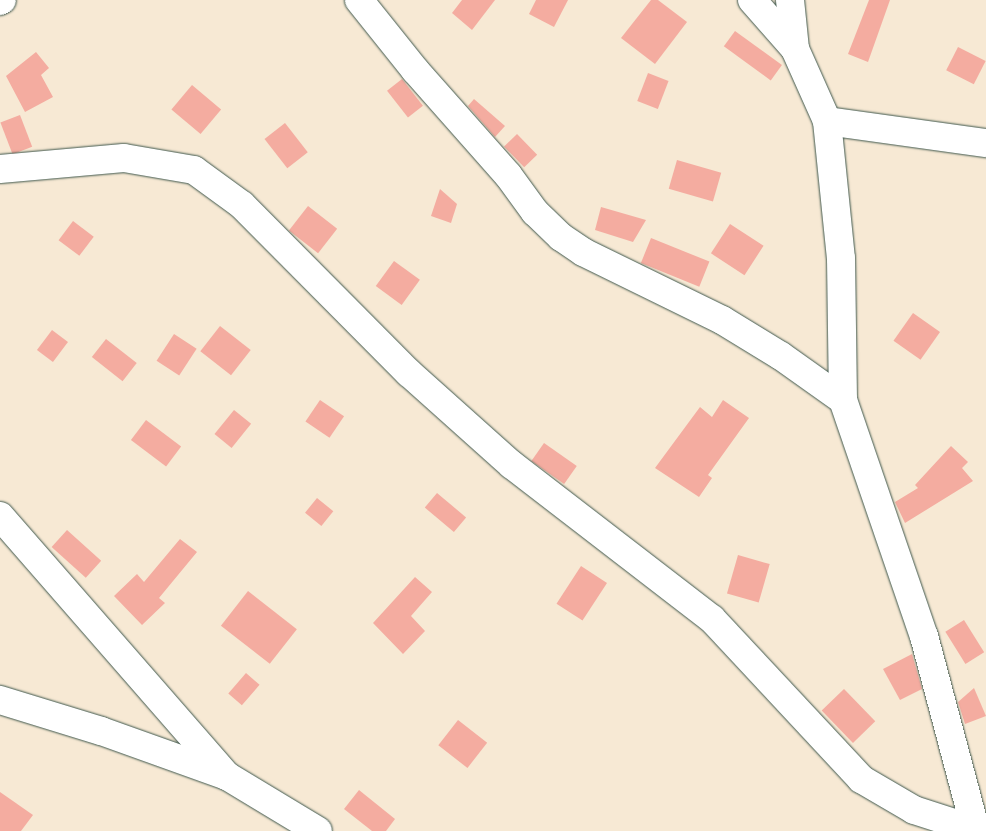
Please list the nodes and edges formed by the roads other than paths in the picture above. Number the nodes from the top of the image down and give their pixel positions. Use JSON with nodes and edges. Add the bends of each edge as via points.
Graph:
{"nodes":[{"id":1,"x":359,"y":0,"type":"edge"},
{"id":2,"x":752,"y":0,"type":"edge"},
{"id":3,"x":790,"y":0,"type":"edge"},
{"id":4,"x":795,"y":49,"type":"junction"},
{"id":5,"x":827,"y":121,"type":"junction"},
{"id":6,"x":986,"y":143,"type":"edge"},
{"id":7,"x":0,"y":169,"type":"edge"},
{"id":8,"x":843,"y":400,"type":"junction"},
{"id":9,"x":0,"y":516,"type":"edge"},
{"id":10,"x":0,"y":700,"type":"edge"},
{"id":11,"x":227,"y":776,"type":"junction"},
{"id":12,"x":976,"y":830,"type":"edge"},
{"id":13,"x":318,"y":831,"type":"edge"}],
"edges":[{"from":1,"to":8,"type":"street","via":[[415,70],[508,175],[535,212],[561,237],[583,252],[722,320],[781,356]]},
{"from":2,"to":4,"type":"street"},
{"from":3,"to":4,"type":"street"},
{"from":4,"to":5,"type":"street"},
{"from":5,"to":6,"type":"street"},
{"from":5,"to":8,"type":"street","via":[[841,258]]},
{"from":7,"to":12,"type":"street","via":[[124,158],[194,170],[242,205],[408,373],[512,465],[712,619],[861,779],[914,810]]},
{"from":8,"to":12,"type":"street","via":[[924,636]]},
{"from":9,"to":11,"type":"street"},
{"from":10,"to":11,"type":"street","via":[[102,731]]},
{"from":11,"to":13,"type":"street"}]}
